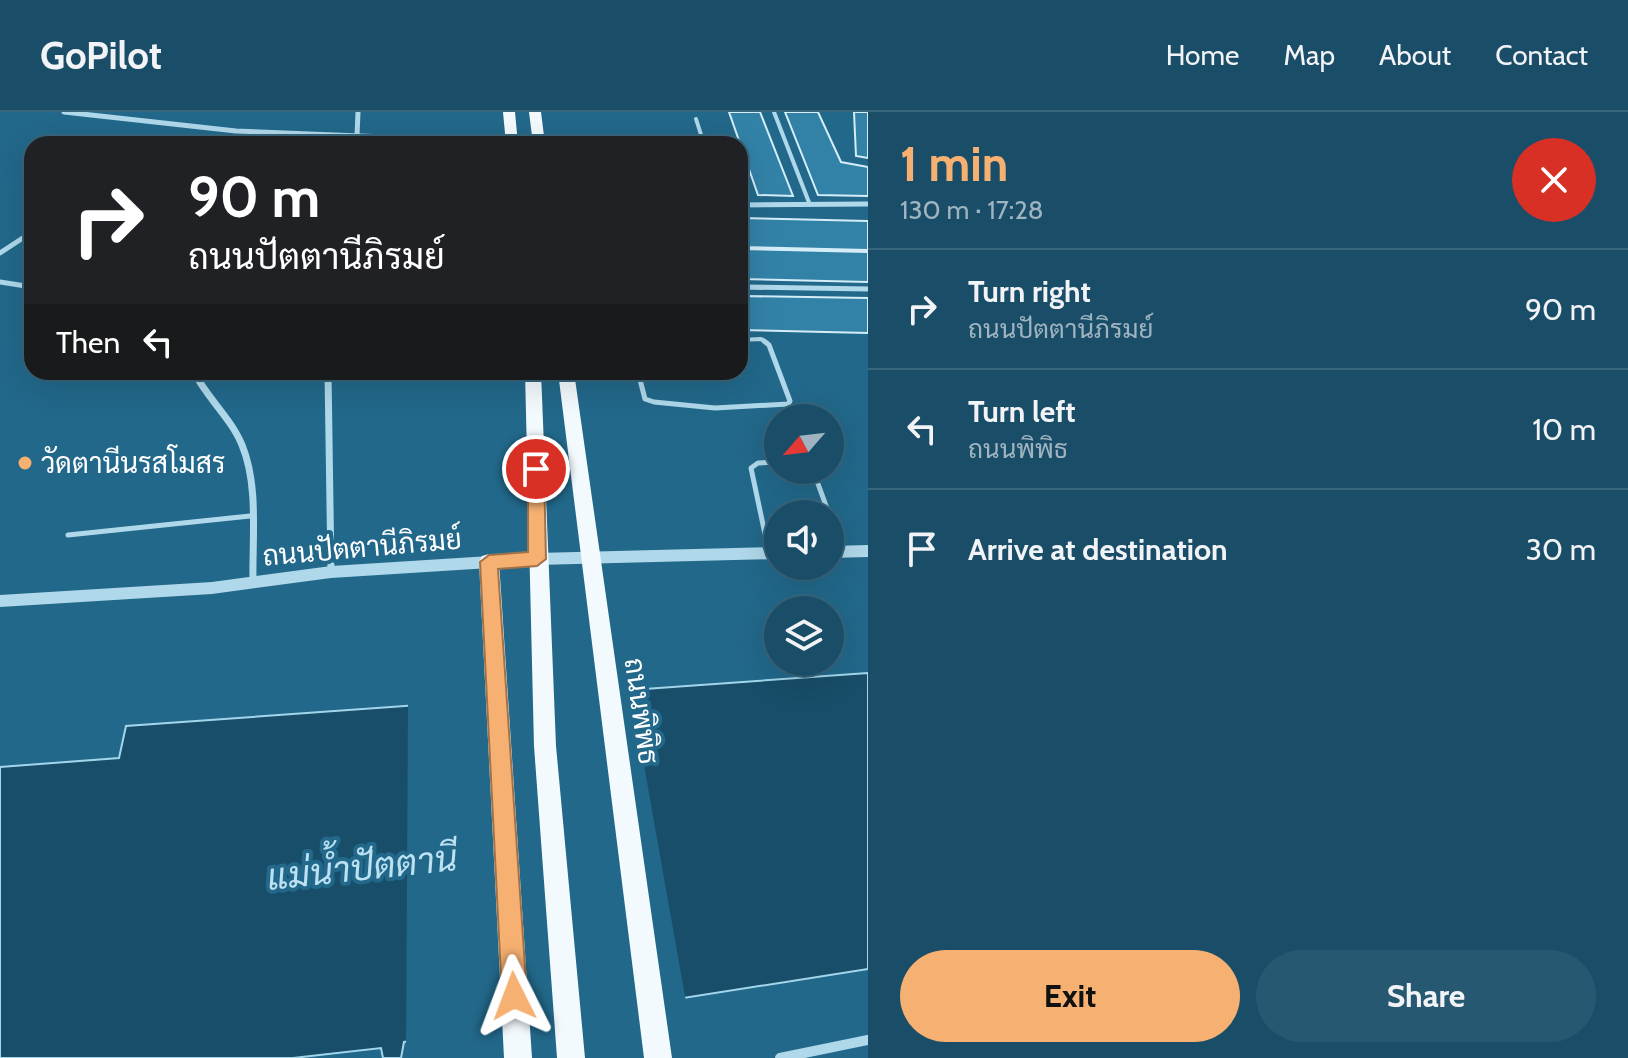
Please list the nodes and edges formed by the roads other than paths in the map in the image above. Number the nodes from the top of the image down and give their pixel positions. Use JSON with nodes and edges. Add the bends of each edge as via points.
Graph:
{"nodes":[{"id":1,"x":64,"y":112,"type":"edge"},
{"id":2,"x":358,"y":112,"type":"edge"},
{"id":3,"x":509,"y":112,"type":"edge"},
{"id":4,"x":535,"y":112,"type":"edge"},
{"id":5,"x":774,"y":112,"type":"edge"},
{"id":6,"x":696,"y":119,"type":"dead end"},
{"id":7,"x":357,"y":136,"type":"joint"},
{"id":8,"x":511,"y":136,"type":"edge"},
{"id":9,"x":538,"y":136,"type":"edge"},
{"id":10,"x":701,"y":136,"type":"edge"},
{"id":11,"x":868,"y":204,"type":"edge"},
{"id":12,"x":748,"y":205,"type":"edge"},
{"id":13,"x":810,"y":205,"type":"junction"},
{"id":14,"x":24,"y":237,"type":"edge"},
{"id":15,"x":0,"y":253,"type":"edge"},
{"id":16,"x":0,"y":282,"type":"edge"},
{"id":17,"x":24,"y":286,"type":"edge"},
{"id":18,"x":748,"y":287,"type":"edge"},
{"id":19,"x":868,"y":289,"type":"edge"},
{"id":20,"x":748,"y":340,"type":"edge"},
{"id":21,"x":199,"y":380,"type":"edge"},
{"id":22,"x":328,"y":380,"type":"edge"},
{"id":23,"x":533,"y":380,"type":"edge"},
{"id":24,"x":567,"y":380,"type":"edge"},
{"id":25,"x":640,"y":380,"type":"edge"},
{"id":26,"x":764,"y":463,"type":"edge"},
{"id":27,"x":250,"y":516,"type":"junction"},
{"id":28,"x":764,"y":518,"type":"edge"},
{"id":29,"x":68,"y":535,"type":"dead end"},
{"id":30,"x":868,"y":551,"type":"edge"},
{"id":31,"x":844,"y":552,"type":"edge"},
{"id":32,"x":764,"y":553,"type":"edge"},
{"id":33,"x":537,"y":559,"type":"junction"},
{"id":34,"x":589,"y":559,"type":"junction"},
{"id":35,"x":489,"y":562,"type":"junction"},
{"id":36,"x":331,"y":572,"type":"junction"},
{"id":37,"x":253,"y":583,"type":"junction"},
{"id":38,"x":0,"y":601,"type":"edge"},
{"id":39,"x":868,"y":1040,"type":"edge"},
{"id":40,"x":657,"y":1050,"type":"edge"},
{"id":41,"x":518,"y":1058,"type":"edge"},
{"id":42,"x":571,"y":1058,"type":"edge"},
{"id":43,"x":780,"y":1058,"type":"edge"}],
"edges":[{"from":1,"to":7,"type":"street","via":[[236,131]]},
{"from":2,"to":7,"type":"street"},
{"from":3,"to":8,"type":"main road"},
{"from":4,"to":9,"type":"main road"},
{"from":5,"to":13,"type":"lane"},
{"from":6,"to":10,"type":"lane"},
{"from":11,"to":13,"type":"street"},
{"from":12,"to":13,"type":"street"},
{"from":14,"to":15,"type":"street"},
{"from":16,"to":17,"type":"street"},
{"from":18,"to":19,"type":"street"},
{"from":20,"to":25,"type":"lane","via":[[769,345],[788,404],[655,405],[645,399]]},
{"from":21,"to":27,"type":"street","via":[[231,421],[244,448]]},
{"from":22,"to":36,"type":"street"},
{"from":23,"to":33,"type":"main road"},
{"from":24,"to":34,"type":"main road","name":"ถนนพิพิธ"},
{"from":26,"to":28,"type":"lane","via":[[751,468]]},
{"from":27,"to":29,"type":"lane"},
{"from":27,"to":37,"type":"street"},
{"from":30,"to":31,"type":"street"},
{"from":32,"to":34,"type":"street","name":"ถนนปัตตานีภิรมย์"},
{"from":33,"to":34,"type":"street","name":"ถนนปัตตานีภิรมย์"},
{"from":33,"to":35,"type":"street","name":"ถนนปัตตานีภิรมย์"},
{"from":33,"to":42,"type":"main road","via":[[545,746]]},
{"from":34,"to":40,"type":"main road","name":"ถนนพิพิธ"},
{"from":35,"to":36,"type":"street","name":"ถนนปัตตานีภิรมย์"},
{"from":35,"to":41,"type":"main road"},
{"from":36,"to":37,"type":"street","name":"ถนนปัตตานีภิรมย์"},
{"from":37,"to":38,"type":"street","name":"ถนนปัตตานีภิรมย์"},
{"from":39,"to":43,"type":"street"}]}
